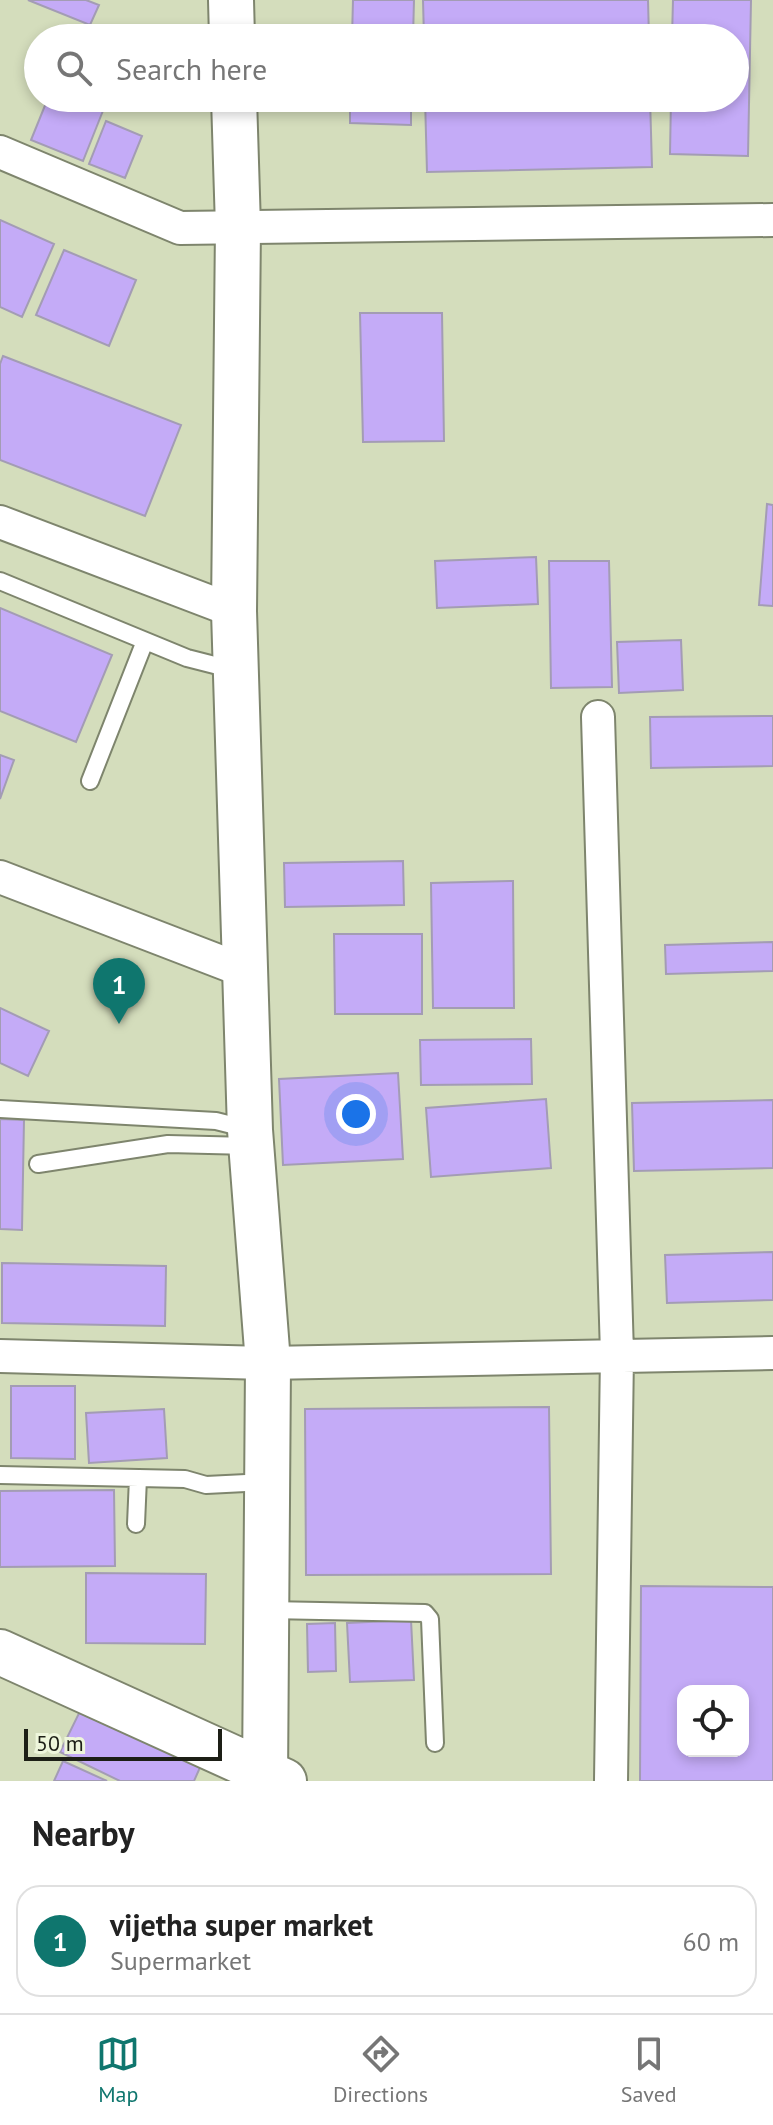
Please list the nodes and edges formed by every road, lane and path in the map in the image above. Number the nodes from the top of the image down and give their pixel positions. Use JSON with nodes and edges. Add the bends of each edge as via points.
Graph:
{"nodes":[{"id":1,"x":231,"y":0,"type":"edge"},
{"id":2,"x":232,"y":24,"type":"edge"},
{"id":3,"x":234,"y":112,"type":"edge"},
{"id":4,"x":0,"y":152,"type":"edge"},
{"id":5,"x":773,"y":220,"type":"edge"},
{"id":6,"x":238,"y":227,"type":"junction"},
{"id":7,"x":0,"y":522,"type":"edge"},
{"id":8,"x":0,"y":581,"type":"edge"},
{"id":9,"x":234,"y":611,"type":"junction"},
{"id":10,"x":145,"y":641,"type":"junction"},
{"id":11,"x":236,"y":670,"type":"junction"},
{"id":12,"x":598,"y":717,"type":"dead end"},
{"id":13,"x":90,"y":781,"type":"dead end"},
{"id":14,"x":5,"y":889,"type":"edge"},
{"id":15,"x":247,"y":972,"type":"junction"},
{"id":16,"x":0,"y":1109,"type":"edge"},
{"id":17,"x":251,"y":1138,"type":"junction"},
{"id":18,"x":38,"y":1164,"type":"dead end"},
{"id":19,"x":773,"y":1353,"type":"edge"},
{"id":20,"x":617,"y":1354,"type":"junction"},
{"id":21,"x":0,"y":1356,"type":"edge"},
{"id":22,"x":268,"y":1363,"type":"junction"},
{"id":23,"x":0,"y":1475,"type":"edge"},
{"id":24,"x":138,"y":1478,"type":"junction"},
{"id":25,"x":267,"y":1482,"type":"junction"},
{"id":26,"x":136,"y":1524,"type":"dead end"},
{"id":27,"x":266,"y":1610,"type":"junction"},
{"id":28,"x":0,"y":1652,"type":"edge"},
{"id":29,"x":435,"y":1743,"type":"dead end"},
{"id":30,"x":271,"y":1778,"type":"edge"},
{"id":31,"x":611,"y":1781,"type":"edge"}],
"edges":[{"from":1,"to":2,"type":"street"},
{"from":3,"to":6,"type":"street"},
{"from":4,"to":6,"type":"street","via":[[180,228]]},
{"from":5,"to":6,"type":"street"},
{"from":6,"to":9,"type":"street"},
{"from":7,"to":9,"type":"street"},
{"from":8,"to":10,"type":"lane"},
{"from":9,"to":11,"type":"street"},
{"from":10,"to":11,"type":"lane"},
{"from":10,"to":13,"type":"lane"},
{"from":11,"to":15,"type":"street"},
{"from":12,"to":20,"type":"street"},
{"from":14,"to":15,"type":"street"},
{"from":15,"to":17,"type":"street"},
{"from":16,"to":17,"type":"lane","via":[[216,1121]]},
{"from":17,"to":18,"type":"lane","via":[[168,1144]]},
{"from":17,"to":22,"type":"street"},
{"from":19,"to":20,"type":"street"},
{"from":20,"to":22,"type":"street"},
{"from":20,"to":31,"type":"street"},
{"from":21,"to":22,"type":"street"},
{"from":22,"to":25,"type":"street"},
{"from":23,"to":24,"type":"lane"},
{"from":24,"to":25,"type":"lane","via":[[206,1485]]},
{"from":24,"to":26,"type":"lane"},
{"from":25,"to":27,"type":"street"},
{"from":27,"to":29,"type":"lane","via":[[425,1613],[430,1619]]},
{"from":27,"to":30,"type":"street"},
{"from":28,"to":30,"type":"street"}]}
